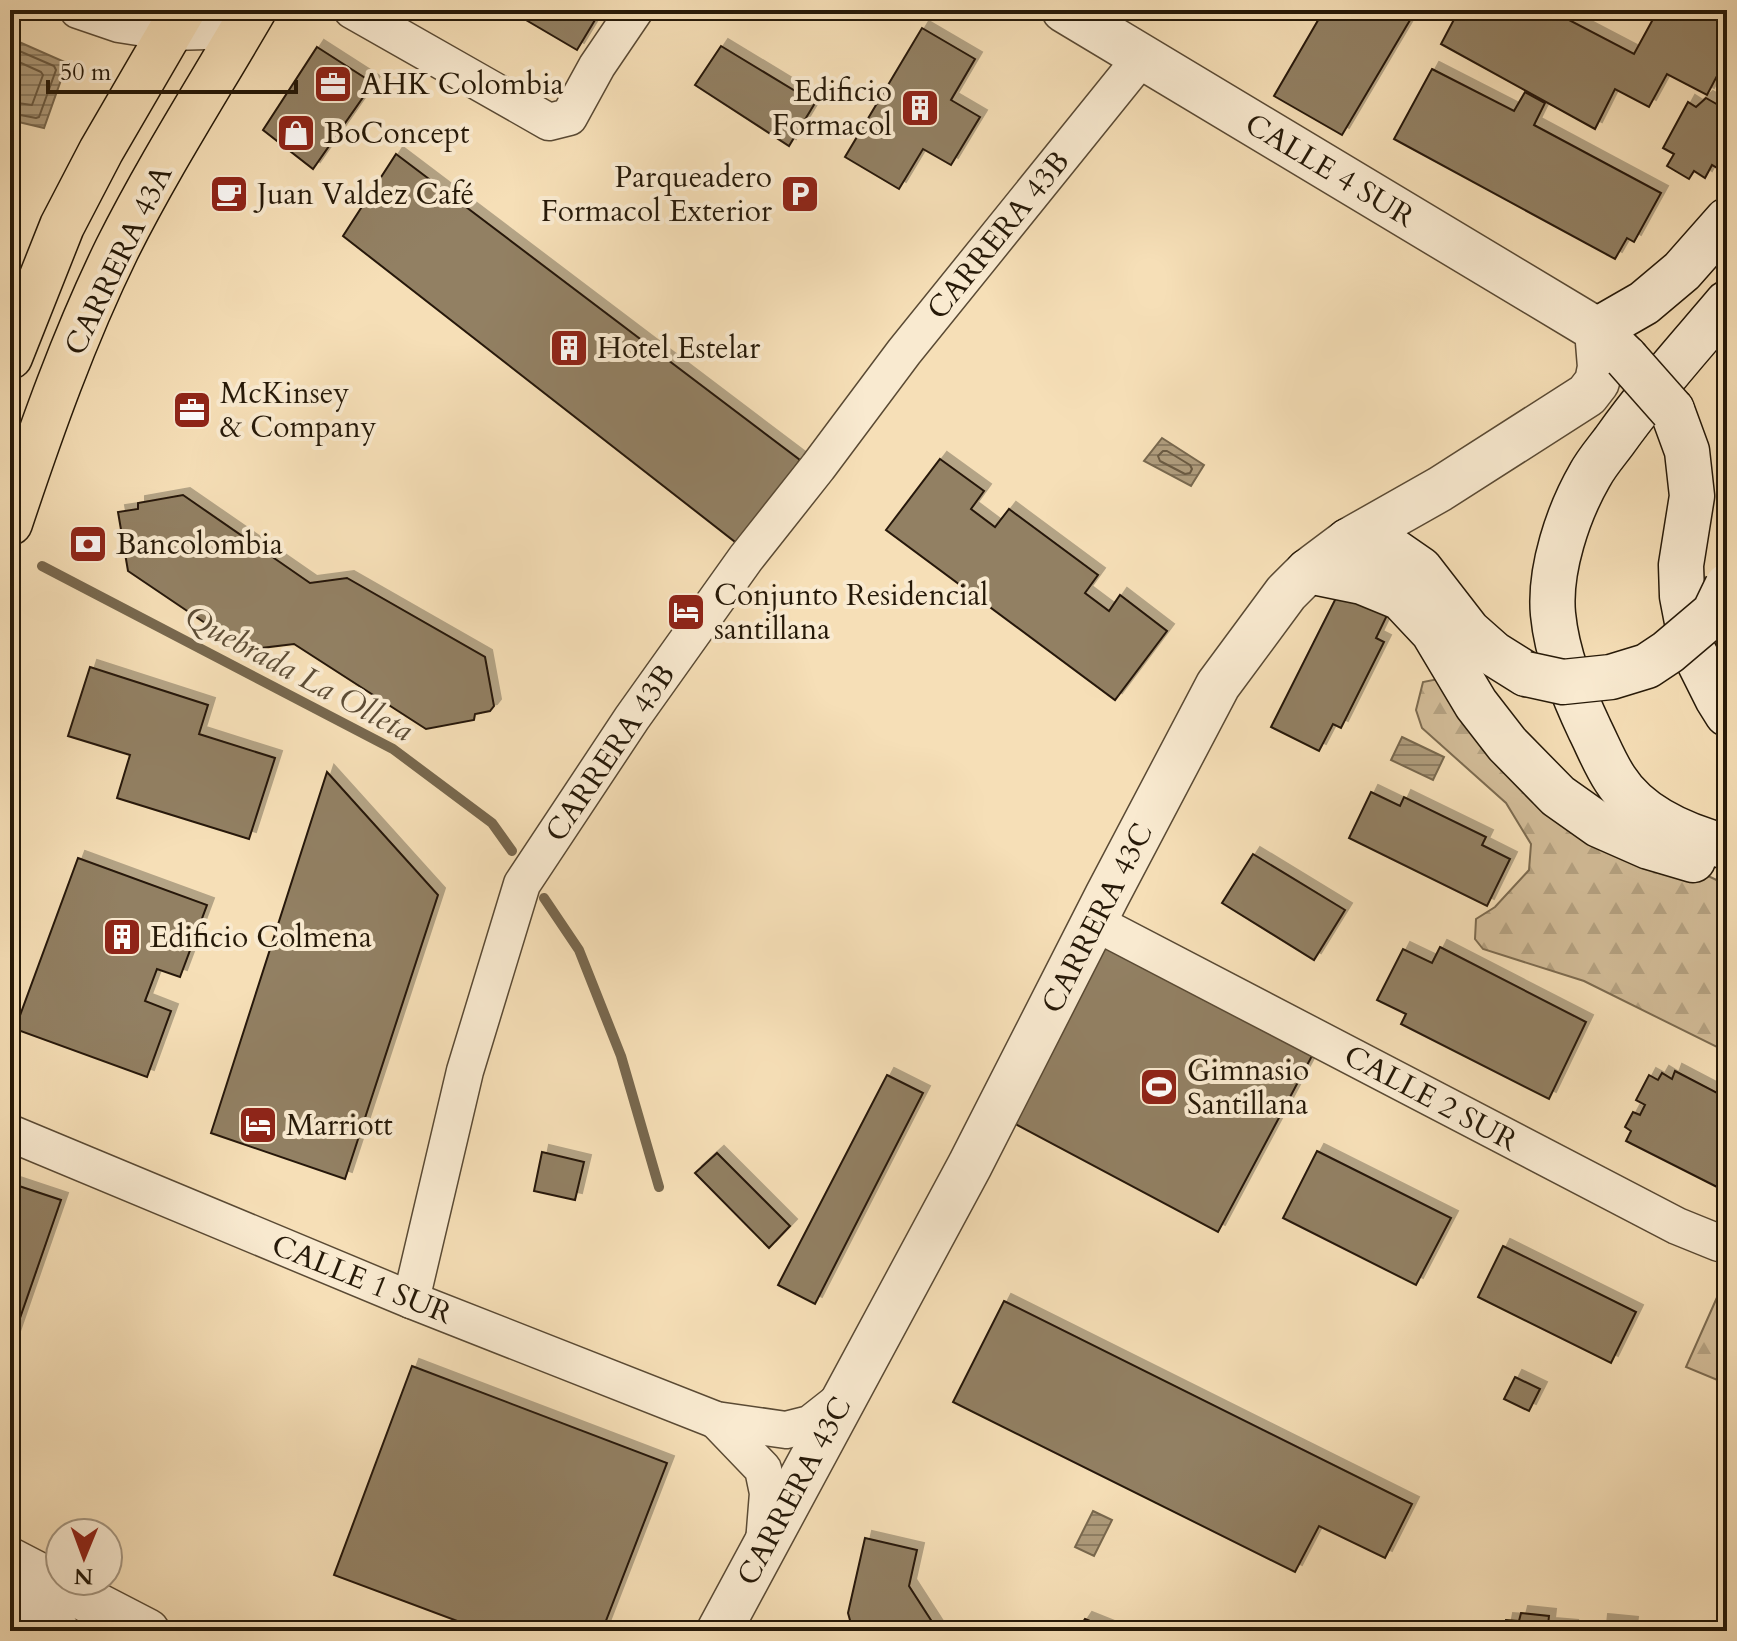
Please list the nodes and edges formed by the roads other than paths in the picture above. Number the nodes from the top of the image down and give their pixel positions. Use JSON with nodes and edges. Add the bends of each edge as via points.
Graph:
{"nodes":[{"id":1,"x":78,"y":10,"type":"edge"},
{"id":2,"x":352,"y":10,"type":"edge"},
{"id":3,"x":635,"y":10,"type":"edge"},
{"id":4,"x":1064,"y":10,"type":"edge"},
{"id":5,"x":248,"y":20,"type":"edge"},
{"id":6,"x":176,"y":21,"type":"edge"},
{"id":7,"x":1142,"y":57,"type":"junction"},
{"id":8,"x":1727,"y":220,"type":"edge"},
{"id":9,"x":1727,"y":303,"type":"edge"},
{"id":10,"x":1612,"y":344,"type":"junction"},
{"id":11,"x":10,"y":357,"type":"edge"},
{"id":12,"x":10,"y":523,"type":"edge"},
{"id":13,"x":1348,"y":541,"type":"junction"},
{"id":14,"x":1308,"y":571,"type":"junction"},
{"id":15,"x":1727,"y":586,"type":"edge"},
{"id":16,"x":1727,"y":714,"type":"edge"},
{"id":17,"x":1727,"y":847,"type":"edge"},
{"id":18,"x":1727,"y":867,"type":"edge"},
{"id":19,"x":1094,"y":922,"type":"junction"},
{"id":20,"x":10,"y":1133,"type":"edge"},
{"id":21,"x":1727,"y":1243,"type":"edge"},
{"id":22,"x":411,"y":1300,"type":"junction"},
{"id":23,"x":844,"y":1397,"type":"junction"},
{"id":24,"x":716,"y":1420,"type":"junction"},
{"id":25,"x":10,"y":1560,"type":"edge"},
{"id":26,"x":757,"y":1560,"type":"junction"},
{"id":27,"x":10,"y":1607,"type":"edge"},
{"id":28,"x":57,"y":1631,"type":"edge"},
{"id":29,"x":147,"y":1631,"type":"edge"},
{"id":30,"x":719,"y":1631,"type":"edge"},
{"id":31,"x":748,"y":1631,"type":"edge"}],
"edges":[{"from":1,"to":6,"type":"street","via":[[119,24]]},
{"from":2,"to":3,"type":"street","via":[[549,122],[569,117]]},
{"from":4,"to":7,"type":"street","name":"CALLE 4 SUR"},
{"from":5,"to":6,"type":"street"},
{"from":5,"to":12,"type":"main road","name":"CARRERA 43A","via":[[117,248],[83,321]]},
{"from":6,"to":11,"type":"main road","name":"CARRERA 43A","via":[[62,226]]},
{"from":7,"to":10,"type":"street","name":"CALLE 4 SUR"},
{"from":7,"to":22,"type":"street","name":"CARRERA 43B","via":[[746,558],[522,884],[465,1071]]},
{"from":8,"to":10,"type":"street","via":[[1682,271],[1644,303]]},
{"from":9,"to":17,"type":"street","via":[[1590,475],[1555,572],[1553,611],[1574,697],[1615,780],[1635,805],[1667,825]]},
{"from":10,"to":13,"type":"street","name":"CARRERA 43C","via":[[1587,395]]},
{"from":10,"to":16,"type":"street","name":"CALLE 4 SUR","bridge":true,"via":[[1672,410],[1687,451],[1692,496],[1681,565],[1682,596],[1692,648]]},
{"from":13,"to":14,"type":"street","name":"CARRERA 43C"},
{"from":13,"to":15,"type":"street","bridge":true,"via":[[1394,551],[1420,569],[1468,631],[1494,654],[1526,674],[1563,682],[1611,677],[1647,666],[1714,613]]},
{"from":14,"to":18,"type":"street","via":[[1362,582],[1401,598],[1433,632],[1507,744],[1558,796],[1599,825],[1649,847]]},
{"from":14,"to":19,"type":"street","name":"CARRERA 43C","via":[[1218,685]]},
{"from":19,"to":21,"type":"street","name":"CALLE 2 SUR","via":[[1677,1226]]},
{"from":19,"to":23,"type":"street","name":"CARRERA 43C"},
{"from":20,"to":22,"type":"street","name":"CALLE 1 SUR"},
{"from":22,"to":24,"type":"street","name":"CALLE 1 SUR"},
{"from":23,"to":24,"type":"street","name":"CALLE 1 SUR","via":[[810,1424],[786,1430]]},
{"from":23,"to":26,"type":"street","name":"CARRERA 43C"},
{"from":24,"to":26,"type":"street","name":"CALLE 1 SUR","via":[[763,1469],[768,1493]]},
{"from":25,"to":29,"type":"street"},
{"from":26,"to":30,"type":"street","name":"CARRERA 43C"},
{"from":26,"to":31,"type":"street","name":"CALLE 1 SUR"},
{"from":27,"to":28,"type":"street"}]}
